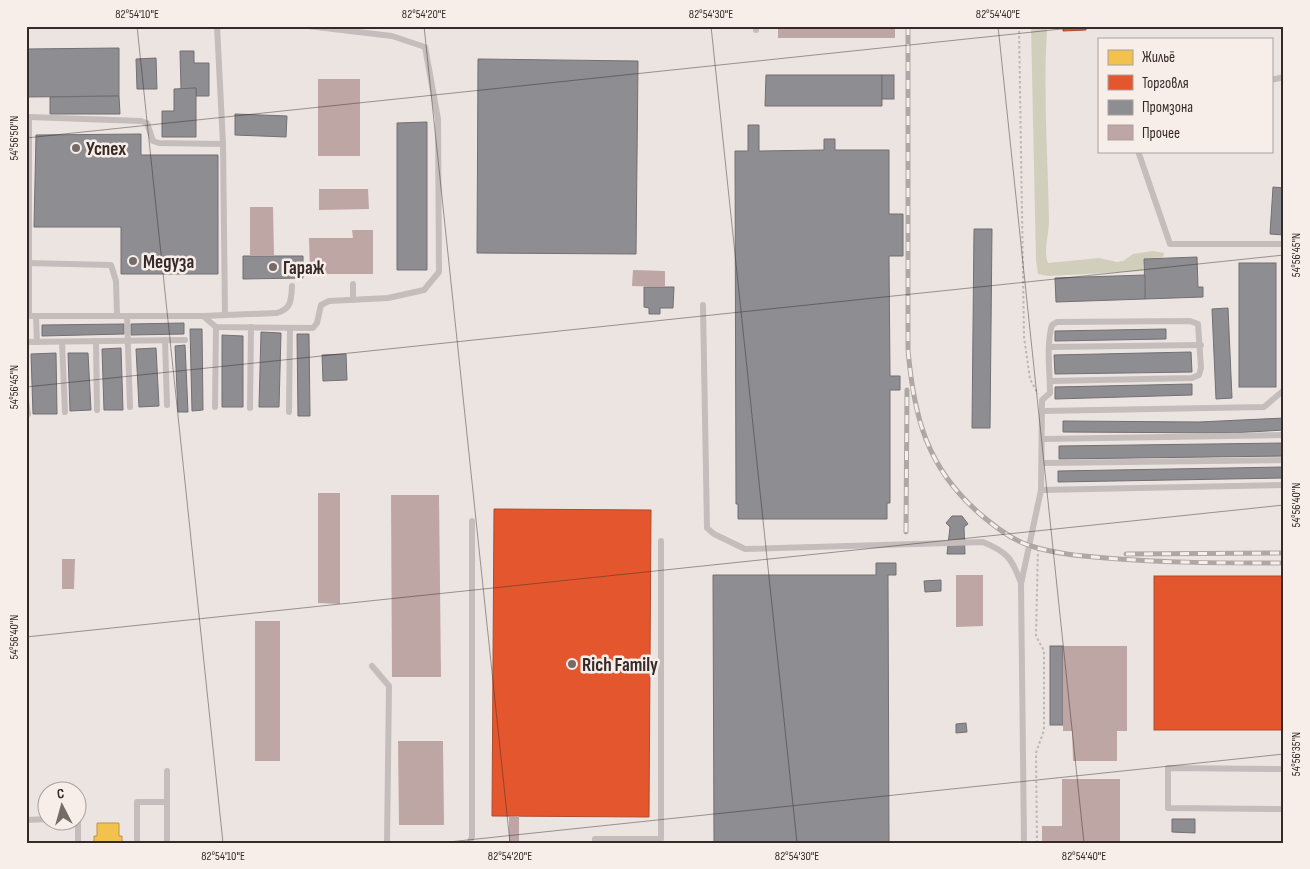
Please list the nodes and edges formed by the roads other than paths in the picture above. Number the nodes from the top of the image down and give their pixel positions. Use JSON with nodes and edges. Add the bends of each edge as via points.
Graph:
{"nodes":[{"id":1,"x":217,"y":26,"type":"edge"},
{"id":2,"x":308,"y":26,"type":"edge"},
{"id":3,"x":363,"y":26,"type":"edge"},
{"id":4,"x":352,"y":31,"type":"junction"},
{"id":5,"x":28,"y":117,"type":"edge"},
{"id":6,"x":223,"y":144,"type":"junction"},
{"id":7,"x":1138,"y":152,"type":"edge"},
{"id":8,"x":1284,"y":244,"type":"edge"},
{"id":9,"x":28,"y":263,"type":"edge"},
{"id":10,"x":353,"y":284,"type":"dead end"},
{"id":11,"x":292,"y":286,"type":"dead end"},
{"id":12,"x":28,"y":299,"type":"edge"},
{"id":13,"x":354,"y":300,"type":"junction"},
{"id":14,"x":704,"y":305,"type":"dead end"},
{"id":15,"x":225,"y":314,"type":"junction"},
{"id":16,"x":31,"y":316,"type":"edge"},
{"id":17,"x":117,"y":316,"type":"junction"},
{"id":18,"x":127,"y":316,"type":"junction"},
{"id":19,"x":203,"y":316,"type":"junction"},
{"id":20,"x":216,"y":327,"type":"junction"},
{"id":21,"x":251,"y":327,"type":"junction"},
{"id":22,"x":290,"y":328,"type":"junction"},
{"id":23,"x":165,"y":340,"type":"junction"},
{"id":24,"x":185,"y":340,"type":"dead end"},
{"id":25,"x":96,"y":341,"type":"junction"},
{"id":26,"x":127,"y":341,"type":"junction"},
{"id":27,"x":26,"y":342,"type":"edge"},
{"id":28,"x":37,"y":342,"type":"junction"},
{"id":29,"x":62,"y":342,"type":"junction"},
{"id":30,"x":1200,"y":345,"type":"junction"},
{"id":31,"x":1050,"y":347,"type":"junction"},
{"id":32,"x":1050,"y":381,"type":"junction"},
{"id":33,"x":1284,"y":390,"type":"edge"},
{"id":34,"x":26,"y":400,"type":"edge"},
{"id":35,"x":167,"y":405,"type":"dead end"},
{"id":36,"x":130,"y":407,"type":"dead end"},
{"id":37,"x":215,"y":407,"type":"dead end"},
{"id":38,"x":250,"y":408,"type":"dead end"},
{"id":39,"x":97,"y":410,"type":"dead end"},
{"id":40,"x":1042,"y":411,"type":"junction"},
{"id":41,"x":65,"y":412,"type":"dead end"},
{"id":42,"x":289,"y":412,"type":"dead end"},
{"id":43,"x":28,"y":414,"type":"dead end"},
{"id":44,"x":1284,"y":435,"type":"edge"},
{"id":45,"x":1042,"y":439,"type":"junction"},
{"id":46,"x":1284,"y":460,"type":"edge"},
{"id":47,"x":1043,"y":463,"type":"junction"},
{"id":48,"x":1284,"y":485,"type":"edge"},
{"id":49,"x":1041,"y":490,"type":"junction"},
{"id":50,"x":472,"y":521,"type":"dead end"},
{"id":51,"x":661,"y":541,"type":"dead end"},
{"id":52,"x":1021,"y":584,"type":"junction"},
{"id":53,"x":372,"y":666,"type":"dead end"},
{"id":54,"x":1284,"y":769,"type":"edge"},
{"id":55,"x":167,"y":771,"type":"dead end"},
{"id":56,"x":167,"y":802,"type":"junction"},
{"id":57,"x":1284,"y":809,"type":"edge"},
{"id":58,"x":137,"y":843,"type":"edge"},
{"id":59,"x":167,"y":843,"type":"edge"},
{"id":60,"x":387,"y":843,"type":"edge"},
{"id":61,"x":468,"y":843,"type":"edge"},
{"id":62,"x":595,"y":843,"type":"edge"},
{"id":63,"x":1024,"y":843,"type":"edge"}],
"edges":[{"from":1,"to":6,"type":"lane"},
{"from":2,"to":4,"type":"lane"},
{"from":3,"to":4,"type":"lane"},
{"from":4,"to":13,"type":"lane","via":[[392,36],[425,47],[438,128],[439,272],[424,290],[388,298]]},
{"from":5,"to":6,"type":"lane","via":[[141,121],[147,123],[153,141],[158,143]]},
{"from":5,"to":9,"type":"lane"},
{"from":6,"to":15,"type":"lane"},
{"from":7,"to":8,"type":"lane","via":[[1170,244]]},
{"from":9,"to":12,"type":"lane"},
{"from":9,"to":17,"type":"lane","via":[[112,265],[116,280]]},
{"from":10,"to":13,"type":"lane"},
{"from":11,"to":15,"type":"lane","via":[[291,302],[286,310]]},
{"from":12,"to":16,"type":"lane"},
{"from":13,"to":22,"type":"lane","via":[[329,301],[322,305],[313,328]]},
{"from":14,"to":52,"type":"lane","via":[[707,528],[745,549],[983,542],[1003,550],[1017,571]]},
{"from":15,"to":19,"type":"lane"},
{"from":16,"to":17,"type":"lane"},
{"from":16,"to":28,"type":"lane"},
{"from":17,"to":18,"type":"lane"},
{"from":18,"to":19,"type":"lane"},
{"from":18,"to":26,"type":"lane"},
{"from":19,"to":20,"type":"lane"},
{"from":20,"to":21,"type":"lane"},
{"from":20,"to":37,"type":"lane"},
{"from":21,"to":22,"type":"lane"},
{"from":21,"to":38,"type":"lane"},
{"from":22,"to":42,"type":"lane"},
{"from":23,"to":24,"type":"lane"},
{"from":23,"to":26,"type":"lane"},
{"from":23,"to":35,"type":"lane"},
{"from":25,"to":26,"type":"lane"},
{"from":25,"to":29,"type":"lane"},
{"from":25,"to":39,"type":"lane"},
{"from":26,"to":36,"type":"lane"},
{"from":27,"to":28,"type":"lane"},
{"from":28,"to":29,"type":"lane"},
{"from":29,"to":41,"type":"lane"},
{"from":30,"to":31,"type":"lane"},
{"from":30,"to":31,"type":"lane","via":[[1198,324],[1190,321],[1057,322],[1052,325]]},
{"from":30,"to":32,"type":"lane","via":[[1201,368],[1192,378]]},
{"from":31,"to":32,"type":"lane"},
{"from":32,"to":40,"type":"lane","via":[[1050,393],[1042,400]]},
{"from":33,"to":40,"type":"lane","via":[[1264,407]]},
{"from":34,"to":43,"type":"lane"},
{"from":40,"to":45,"type":"lane"},
{"from":44,"to":45,"type":"lane"},
{"from":45,"to":47,"type":"lane"},
{"from":46,"to":47,"type":"lane"},
{"from":47,"to":49,"type":"lane"},
{"from":48,"to":49,"type":"lane"},
{"from":49,"to":52,"type":"lane"},
{"from":50,"to":61,"type":"lane","via":[[472,837]]},
{"from":51,"to":62,"type":"lane","via":[[661,839],[595,839]]},
{"from":52,"to":63,"type":"lane"},
{"from":53,"to":60,"type":"lane","via":[[389,686]]},
{"from":54,"to":57,"type":"lane","via":[[1168,768],[1168,808]]},
{"from":55,"to":56,"type":"lane"},
{"from":56,"to":58,"type":"lane","via":[[136,802]]},
{"from":56,"to":59,"type":"lane"}]}
